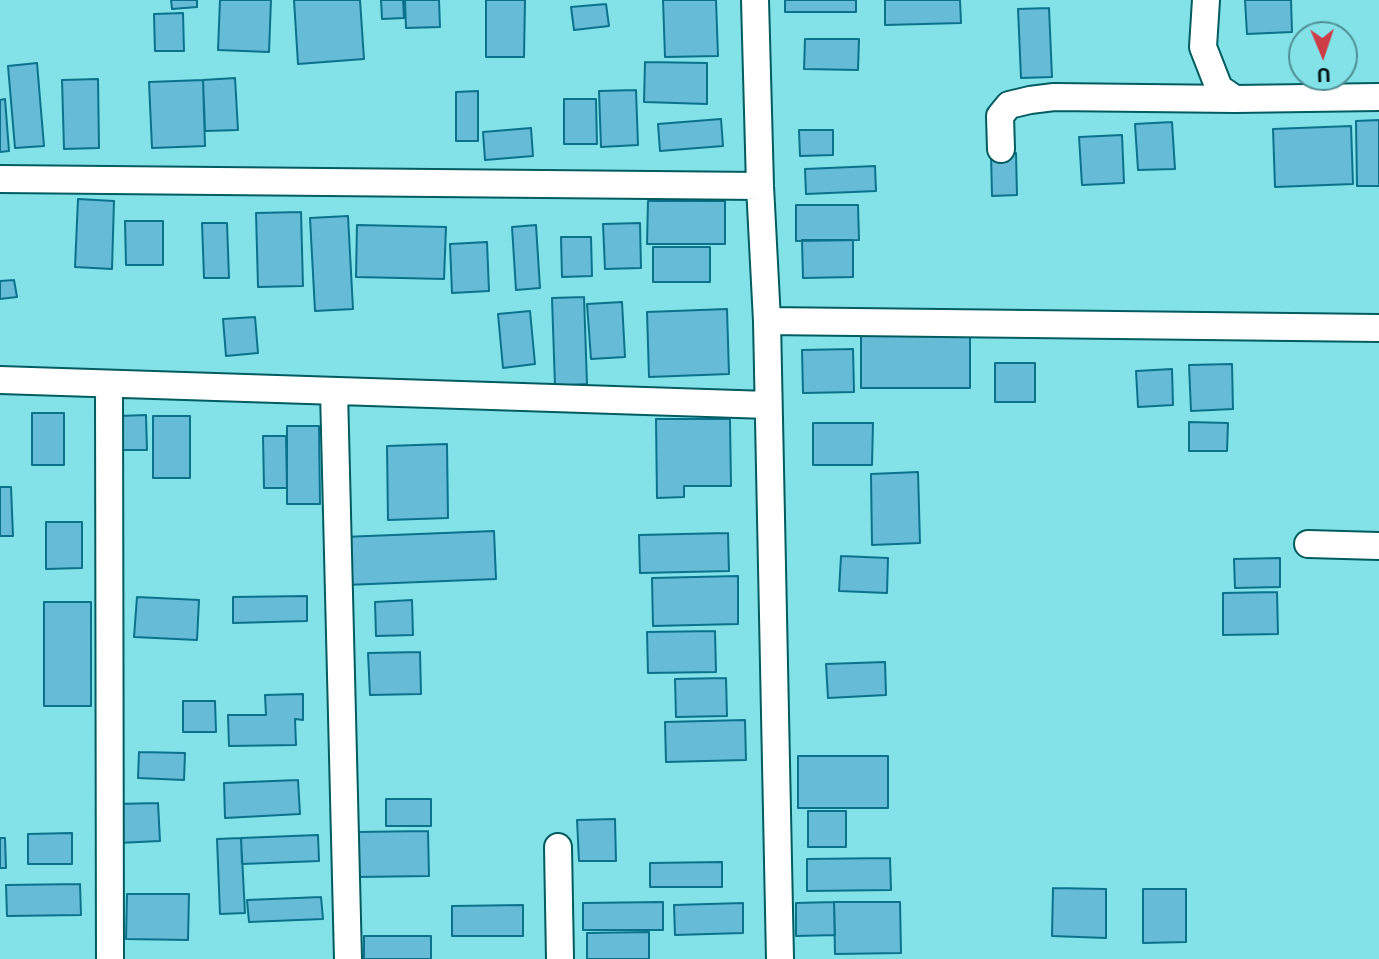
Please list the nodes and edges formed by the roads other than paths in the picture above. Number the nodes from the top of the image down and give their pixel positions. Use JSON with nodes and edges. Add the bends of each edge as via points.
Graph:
{"nodes":[{"id":1,"x":755,"y":0,"type":"edge"},
{"id":2,"x":1206,"y":0,"type":"edge"},
{"id":3,"x":1379,"y":97,"type":"edge"},
{"id":4,"x":1235,"y":99,"type":"junction"},
{"id":5,"x":1001,"y":149,"type":"dead end"},
{"id":6,"x":0,"y":179,"type":"edge"},
{"id":7,"x":760,"y":186,"type":"junction"},
{"id":8,"x":767,"y":321,"type":"junction"},
{"id":9,"x":1379,"y":328,"type":"edge"},
{"id":10,"x":0,"y":380,"type":"edge"},
{"id":11,"x":109,"y":384,"type":"junction"},
{"id":12,"x":334,"y":391,"type":"junction"},
{"id":13,"x":768,"y":405,"type":"junction"},
{"id":14,"x":1308,"y":544,"type":"dead end"},
{"id":15,"x":1379,"y":546,"type":"edge"},
{"id":16,"x":558,"y":847,"type":"dead end"},
{"id":17,"x":110,"y":959,"type":"edge"},
{"id":18,"x":348,"y":959,"type":"edge"},
{"id":19,"x":560,"y":959,"type":"edge"},
{"id":20,"x":780,"y":959,"type":"edge"}],
"edges":[{"from":1,"to":7,"type":"street"},
{"from":2,"to":4,"type":"street","via":[[1203,47],[1219,88]]},
{"from":3,"to":4,"type":"street"},
{"from":4,"to":5,"type":"street","via":[[1030,100],[1009,105],[1000,116]]},
{"from":6,"to":7,"type":"street"},
{"from":7,"to":8,"type":"street"},
{"from":8,"to":9,"type":"street"},
{"from":8,"to":13,"type":"street"},
{"from":10,"to":11,"type":"street"},
{"from":11,"to":12,"type":"street"},
{"from":11,"to":17,"type":"street"},
{"from":12,"to":13,"type":"street"},
{"from":12,"to":18,"type":"street"},
{"from":13,"to":20,"type":"street"},
{"from":14,"to":15,"type":"street"},
{"from":16,"to":19,"type":"street"}]}
